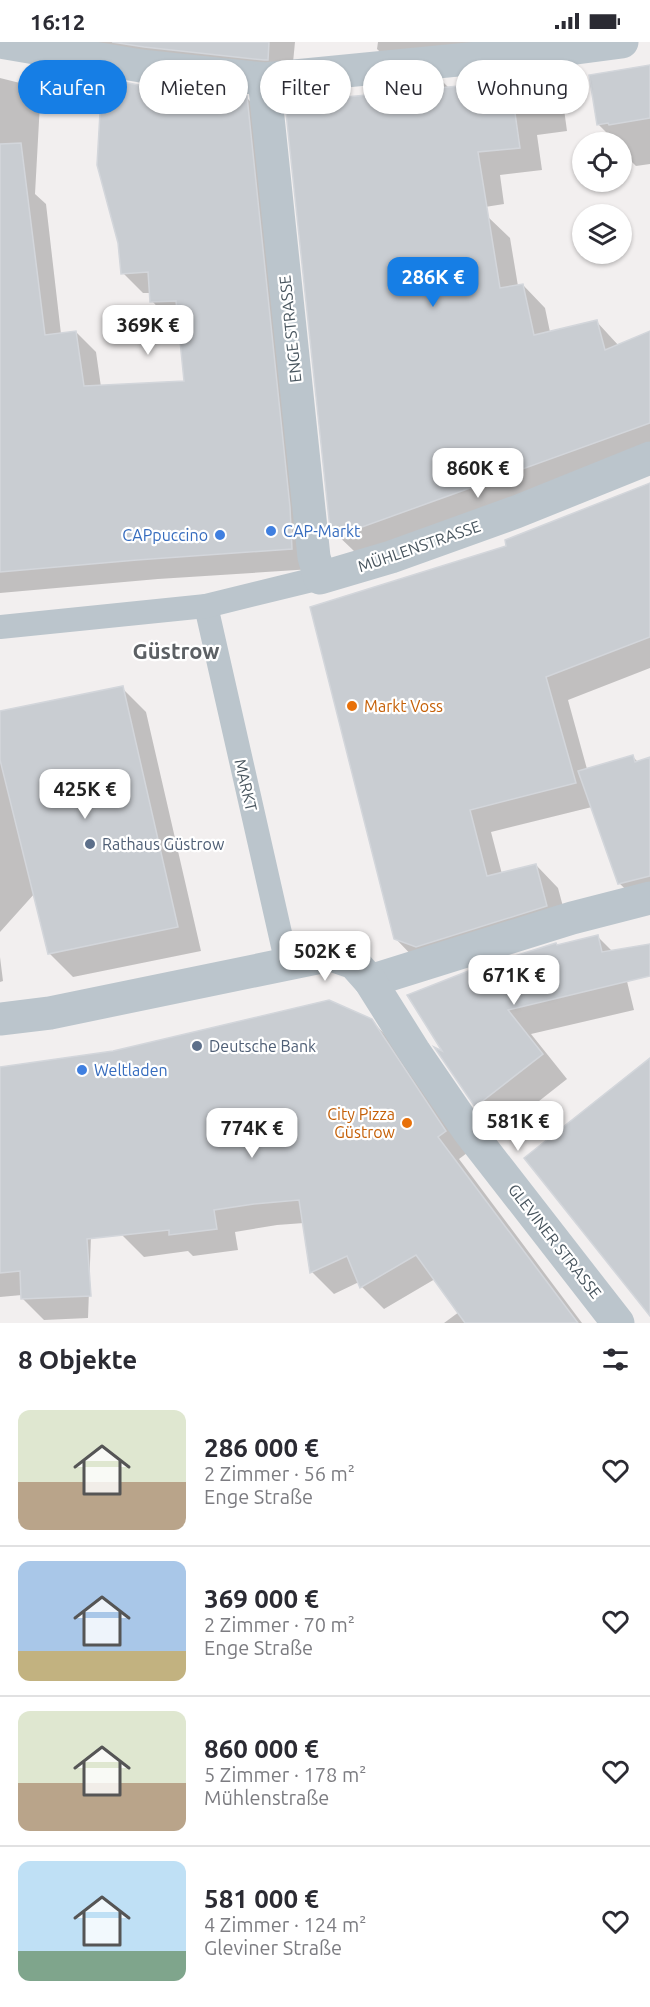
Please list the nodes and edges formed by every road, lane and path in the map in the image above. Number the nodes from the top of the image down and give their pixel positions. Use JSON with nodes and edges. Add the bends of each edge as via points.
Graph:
{"nodes":[{"id":1,"x":0,"y":42,"type":"edge"},
{"id":2,"x":621,"y":42,"type":"edge"},
{"id":3,"x":44,"y":46,"type":"edge"},
{"id":4,"x":351,"y":56,"type":"edge"},
{"id":5,"x":336,"y":60,"type":"edge"},
{"id":6,"x":260,"y":79,"type":"edge"},
{"id":7,"x":268,"y":114,"type":"edge"},
{"id":8,"x":650,"y":458,"type":"edge"},
{"id":9,"x":320,"y":578,"type":"junction"},
{"id":10,"x":206,"y":606,"type":"junction"},
{"id":11,"x":0,"y":627,"type":"edge"},
{"id":12,"x":650,"y":898,"type":"edge"},
{"id":13,"x":287,"y":964,"type":"junction"},
{"id":14,"x":370,"y":981,"type":"junction"},
{"id":15,"x":0,"y":1019,"type":"edge"},
{"id":16,"x":618,"y":1323,"type":"edge"}],
"edges":[{"from":1,"to":3,"type":"street"},
{"from":2,"to":4,"type":"street","via":[[569,49]]},
{"from":3,"to":6,"type":"street","via":[[141,66]]},
{"from":4,"to":5,"type":"street"},
{"from":7,"to":9,"type":"street","name":"ENGE STRASSE","via":[[314,557]]},
{"from":8,"to":9,"type":"street","name":"MÜHLENSTRASSE","via":[[516,512]]},
{"from":9,"to":10,"type":"street"},
{"from":10,"to":11,"type":"street"},
{"from":10,"to":13,"type":"street","name":"MARKT"},
{"from":12,"to":14,"type":"street"},
{"from":13,"to":14,"type":"street","via":[[331,955],[354,963]]},
{"from":13,"to":15,"type":"street","via":[[50,1013]]},
{"from":14,"to":16,"type":"street","name":"GLEVINER STRASSE","via":[[468,1130]]}]}
